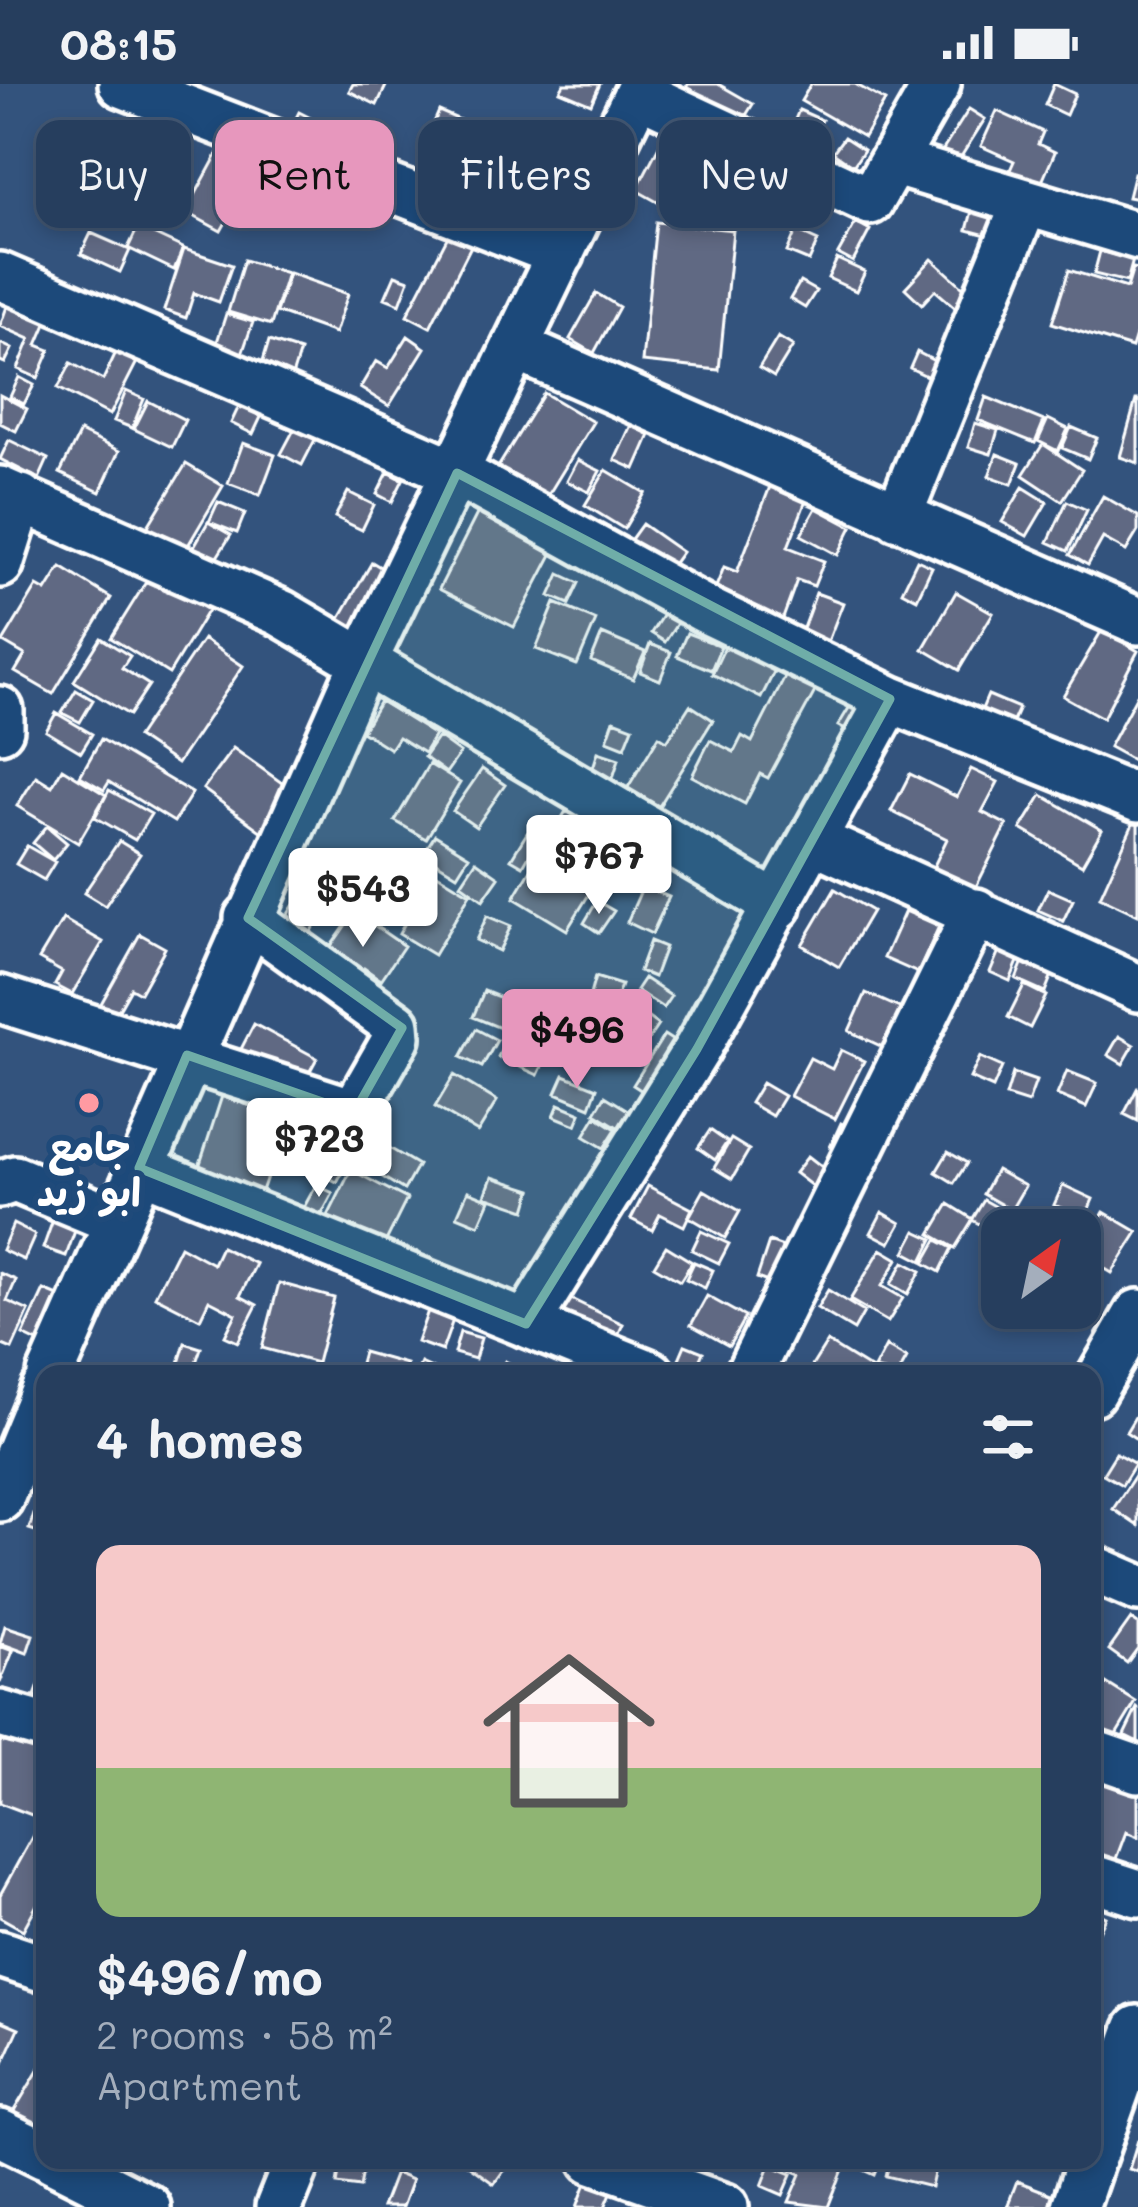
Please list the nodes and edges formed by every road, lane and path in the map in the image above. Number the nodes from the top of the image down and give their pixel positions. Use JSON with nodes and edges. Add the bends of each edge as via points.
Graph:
{"nodes":[{"id":1,"x":122,"y":84,"type":"edge"},
{"id":2,"x":937,"y":84,"type":"edge"},
{"id":3,"x":640,"y":88,"type":"edge"},
{"id":4,"x":896,"y":163,"type":"junction"},
{"id":5,"x":1025,"y":203,"type":"junction"},
{"id":6,"x":1138,"y":236,"type":"edge"},
{"id":7,"x":561,"y":254,"type":"junction"},
{"id":8,"x":0,"y":277,"type":"edge"},
{"id":9,"x":518,"y":348,"type":"junction"},
{"id":10,"x":457,"y":473,"type":"junction"},
{"id":11,"x":11,"y":494,"type":"edge"},
{"id":12,"x":898,"y":517,"type":"junction"},
{"id":13,"x":0,"y":564,"type":"edge"},
{"id":14,"x":1137,"y":619,"type":"edge"},
{"id":15,"x":363,"y":664,"type":"junction"},
{"id":16,"x":890,"y":699,"type":"junction"},
{"id":17,"x":0,"y":710,"type":"edge"},
{"id":18,"x":0,"y":729,"type":"edge"},
{"id":19,"x":1138,"y":799,"type":"edge"},
{"id":20,"x":814,"y":840,"type":"junction"},
{"id":21,"x":778,"y":906,"type":"junction"},
{"id":22,"x":976,"y":912,"type":"junction"},
{"id":23,"x":248,"y":918,"type":"junction"},
{"id":24,"x":1138,"y":988,"type":"edge"},
{"id":25,"x":0,"y":999,"type":"edge"},
{"id":26,"x":187,"y":1055,"type":"junction"},
{"id":27,"x":139,"y":1168,"type":"junction"},
{"id":28,"x":0,"y":1184,"type":"edge"},
{"id":29,"x":116,"y":1221,"type":"junction"},
{"id":30,"x":1138,"y":1313,"type":"edge"},
{"id":31,"x":526,"y":1324,"type":"junction"},
{"id":32,"x":596,"y":1364,"type":"edge"},
{"id":33,"x":55,"y":1365,"type":"edge"},
{"id":34,"x":752,"y":1365,"type":"edge"},
{"id":35,"x":1101,"y":1376,"type":"edge"},
{"id":36,"x":36,"y":1422,"type":"edge"},
{"id":37,"x":18,"y":1488,"type":"edge"},
{"id":38,"x":1101,"y":1572,"type":"edge"},
{"id":39,"x":1138,"y":1588,"type":"edge"},
{"id":40,"x":0,"y":1714,"type":"edge"},
{"id":41,"x":36,"y":1724,"type":"edge"},
{"id":42,"x":1101,"y":1756,"type":"edge"},
{"id":43,"x":1138,"y":1769,"type":"edge"},
{"id":44,"x":1101,"y":1881,"type":"edge"},
{"id":45,"x":1138,"y":1893,"type":"edge"},
{"id":46,"x":0,"y":1954,"type":"edge"},
{"id":47,"x":36,"y":1966,"type":"edge"},
{"id":48,"x":1123,"y":2052,"type":"edge"},
{"id":49,"x":1101,"y":2128,"type":"edge"},
{"id":50,"x":0,"y":2133,"type":"edge"},
{"id":51,"x":36,"y":2159,"type":"edge"},
{"id":52,"x":294,"y":2169,"type":"edge"},
{"id":53,"x":618,"y":2169,"type":"edge"},
{"id":54,"x":1088,"y":2169,"type":"edge"},
{"id":55,"x":56,"y":2173,"type":"edge"},
{"id":56,"x":147,"y":2207,"type":"edge"},
{"id":57,"x":279,"y":2207,"type":"edge"},
{"id":58,"x":725,"y":2207,"type":"edge"},
{"id":59,"x":1075,"y":2207,"type":"edge"}],
"edges":[{"from":1,"to":7,"type":"street"},
{"from":2,"to":4,"type":"street"},
{"from":3,"to":4,"type":"street","via":[[861,201],[878,196]]},
{"from":3,"to":7,"type":"street"},
{"from":4,"to":5,"type":"street"},
{"from":5,"to":6,"type":"street"},
{"from":5,"to":12,"type":"street"},
{"from":7,"to":9,"type":"street"},
{"from":8,"to":10,"type":"street"},
{"from":9,"to":10,"type":"street"},
{"from":9,"to":12,"type":"street"},
{"from":10,"to":15,"type":"street"},
{"from":10,"to":16,"type":"street","via":[[687,600]]},
{"from":11,"to":13,"type":"street"},
{"from":11,"to":15,"type":"street","via":[[281,613]]},
{"from":12,"to":14,"type":"street"},
{"from":15,"to":21,"type":"street"},
{"from":15,"to":23,"type":"street"},
{"from":16,"to":19,"type":"street"},
{"from":16,"to":20,"type":"street"},
{"from":17,"to":18,"type":"street"},
{"from":20,"to":21,"type":"street"},
{"from":20,"to":22,"type":"street"},
{"from":21,"to":31,"type":"street"},
{"from":22,"to":24,"type":"street"},
{"from":22,"to":34,"type":"street"},
{"from":23,"to":26,"type":"street"},
{"from":23,"to":26,"type":"street","via":[[393,1022],[397,1036],[350,1112]]},
{"from":25,"to":26,"type":"street"},
{"from":26,"to":27,"type":"street"},
{"from":27,"to":29,"type":"street"},
{"from":27,"to":31,"type":"street"},
{"from":28,"to":29,"type":"street","via":[[15,1179]]},
{"from":29,"to":33,"type":"street"},
{"from":30,"to":35,"type":"street"},
{"from":31,"to":32,"type":"street"},
{"from":36,"to":37,"type":"street"},
{"from":38,"to":39,"type":"street"},
{"from":40,"to":41,"type":"street"},
{"from":42,"to":43,"type":"street"},
{"from":44,"to":45,"type":"street"},
{"from":46,"to":47,"type":"street"},
{"from":48,"to":49,"type":"street"},
{"from":50,"to":51,"type":"street"},
{"from":52,"to":57,"type":"street"},
{"from":53,"to":58,"type":"street"},
{"from":54,"to":59,"type":"street"},
{"from":55,"to":56,"type":"street"}]}
